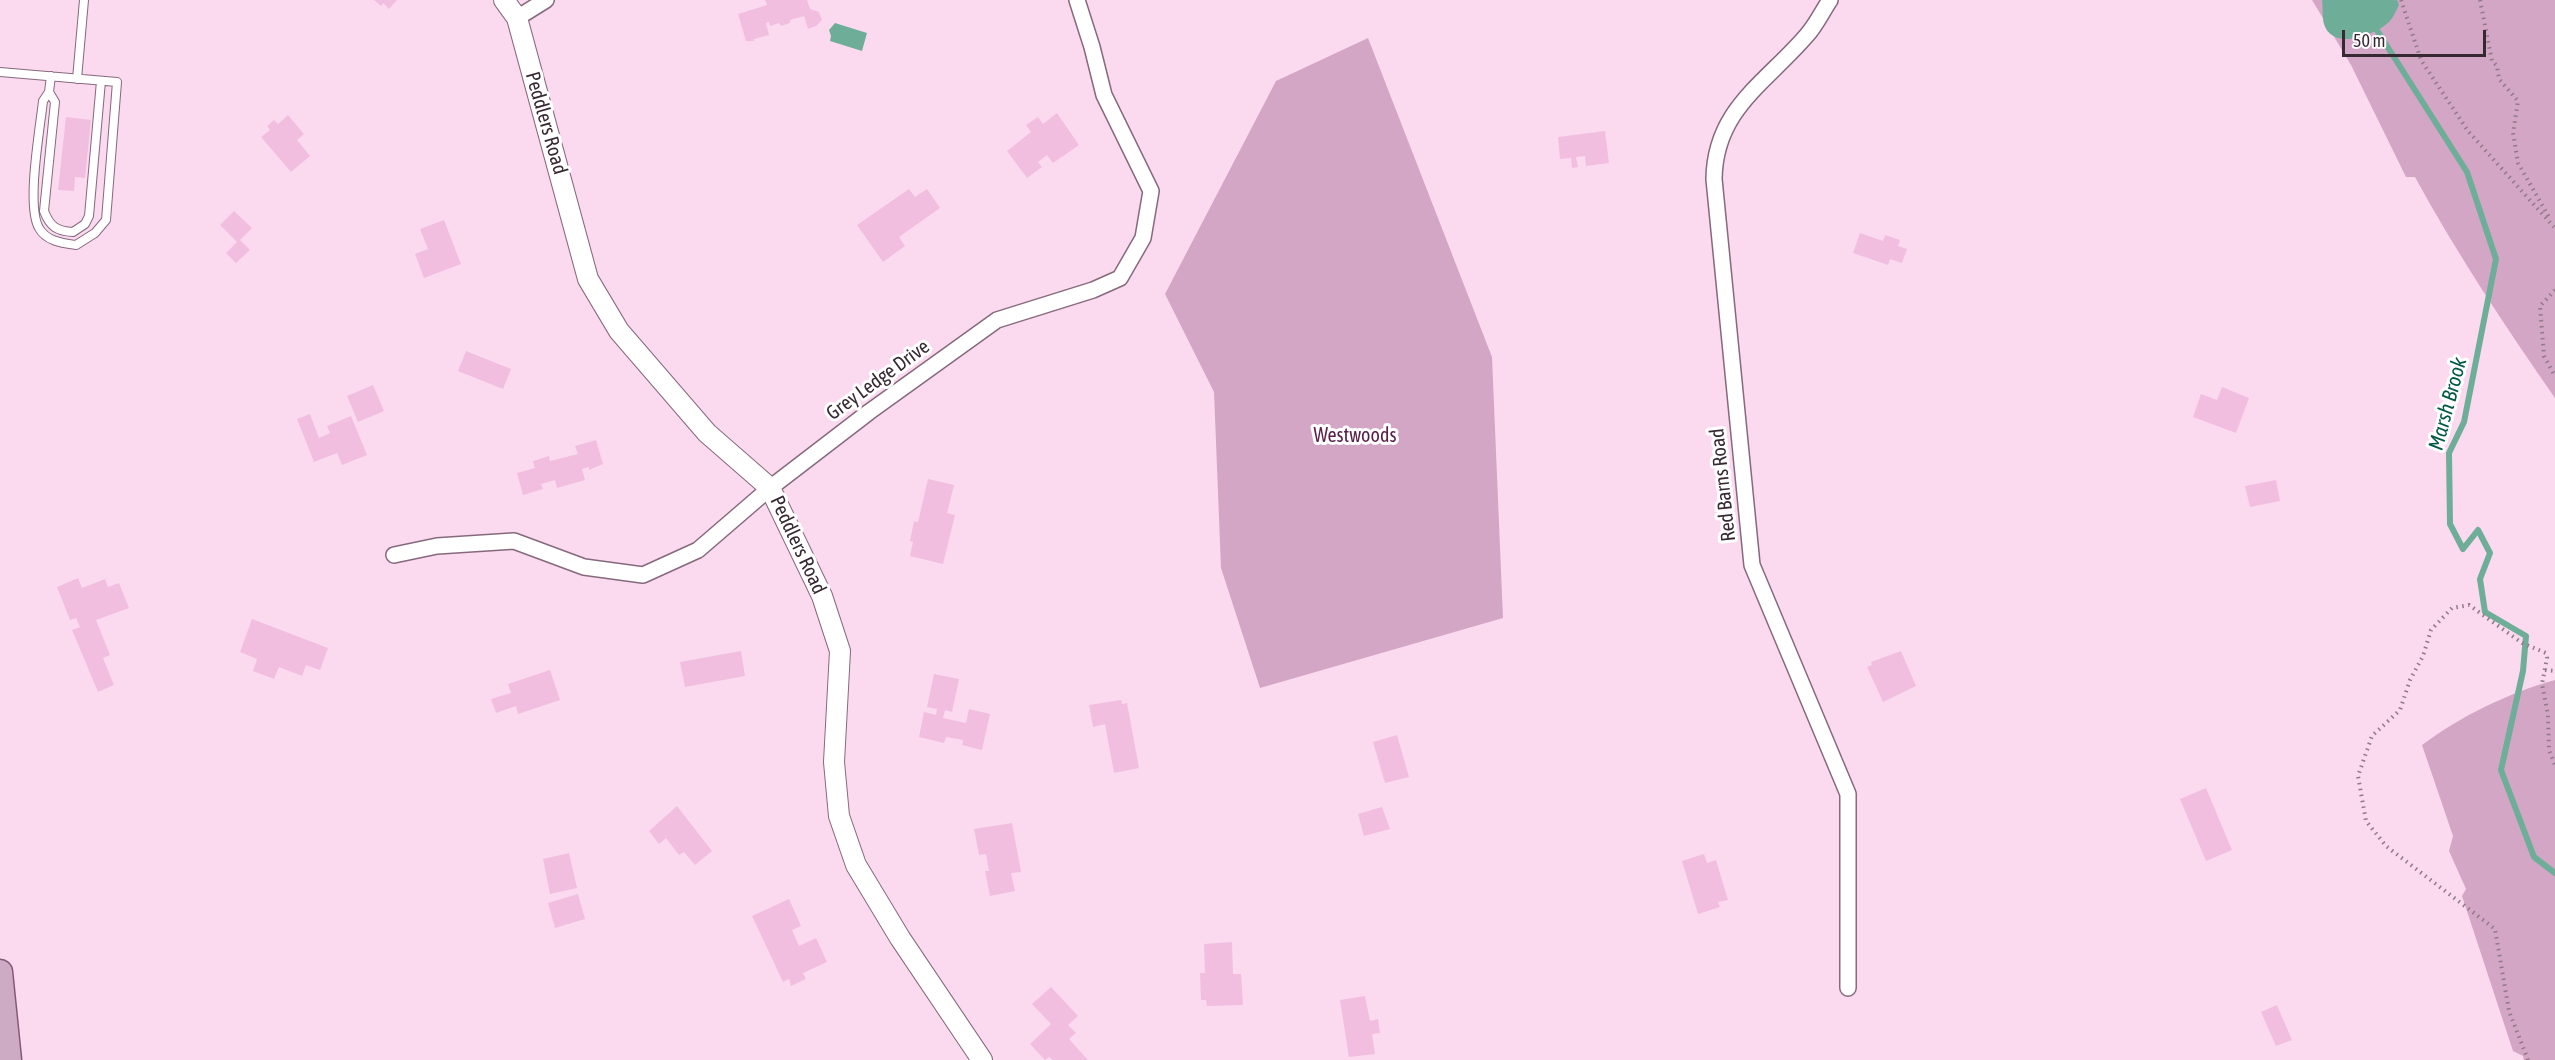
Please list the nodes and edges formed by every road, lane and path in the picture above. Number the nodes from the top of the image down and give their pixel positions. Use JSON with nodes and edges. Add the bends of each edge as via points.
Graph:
{"nodes":[{"id":1,"x":84,"y":0,"type":"edge"},
{"id":2,"x":504,"y":0,"type":"edge"},
{"id":3,"x":546,"y":0,"type":"edge"},
{"id":4,"x":1077,"y":0,"type":"edge"},
{"id":5,"x":1830,"y":0,"type":"edge"},
{"id":6,"x":2401,"y":0,"type":"edge"},
{"id":7,"x":2480,"y":0,"type":"edge"},
{"id":8,"x":517,"y":18,"type":"junction"},
{"id":9,"x":0,"y":72,"type":"edge"},
{"id":10,"x":51,"y":76,"type":"junction"},
{"id":11,"x":77,"y":79,"type":"junction"},
{"id":12,"x":101,"y":81,"type":"junction"},
{"id":13,"x":49,"y":92,"type":"junction"},
{"id":14,"x":2555,"y":229,"type":"edge"},
{"id":15,"x":2555,"y":290,"type":"edge"},
{"id":16,"x":2555,"y":376,"type":"edge"},
{"id":17,"x":770,"y":488,"type":"junction"},
{"id":18,"x":394,"y":555,"type":"dead end"},
{"id":19,"x":2545,"y":670,"type":"junction"},
{"id":20,"x":2555,"y":671,"type":"edge"},
{"id":21,"x":2555,"y":765,"type":"edge"},
{"id":22,"x":0,"y":972,"type":"edge"},
{"id":23,"x":1848,"y":988,"type":"dead end"},
{"id":24,"x":9,"y":1060,"type":"edge"},
{"id":25,"x":982,"y":1060,"type":"edge"},
{"id":26,"x":2528,"y":1060,"type":"edge"}],
"edges":[{"from":1,"to":11,"type":"lane"},
{"from":2,"to":8,"type":"street","name":"Peddlers Road"},
{"from":3,"to":8,"type":"street"},
{"from":4,"to":17,"type":"street","name":"Grey Ledge Drive","via":[[1104,95],[1151,191],[1143,238],[1120,278],[997,320]]},
{"from":5,"to":23,"type":"street","name":"Red Barns Road","via":[[1808,34],[1739,105],[1723,130],[1714,179],[1752,565],[1848,794]]},
{"from":6,"to":14,"type":"path","via":[[2421,60],[2468,131]]},
{"from":7,"to":14,"type":"path","via":[[2492,61],[2499,79],[2518,101],[2513,133],[2518,163]]},
{"from":8,"to":17,"type":"street","name":"Peddlers Road","via":[[588,279],[619,331],[707,433]]},
{"from":9,"to":10,"type":"lane"},
{"from":10,"to":11,"type":"lane"},
{"from":10,"to":13,"type":"lane"},
{"from":11,"to":12,"type":"lane"},
{"from":12,"to":13,"type":"lane","via":[[89,216],[73,232],[59,231],[48,223],[44,211],[55,102]]},
{"from":12,"to":13,"type":"lane","via":[[117,82],[106,220],[76,245],[54,242],[39,229],[34,210],[43,101]]},
{"from":15,"to":16,"type":"path","via":[[2540,306],[2544,356]]},
{"from":17,"to":18,"type":"street","name":"Grey Ledge Drive","via":[[698,550],[643,574],[584,567],[514,541],[437,546]]},
{"from":17,"to":25,"type":"street","name":"Peddlers Road","via":[[822,596],[840,651],[834,762],[839,816],[856,865]]},
{"from":19,"to":20,"type":"path"},
{"from":19,"to":21,"type":"path","via":[[2542,684],[2549,750]]},
{"from":19,"to":26,"type":"path","via":[[2546,653],[2530,648],[2469,605],[2452,608],[2431,630],[2400,710],[2372,736],[2358,776],[2366,821],[2386,846],[2495,929],[2509,1011]]},
{"from":22,"to":24,"type":"main road"}]}
